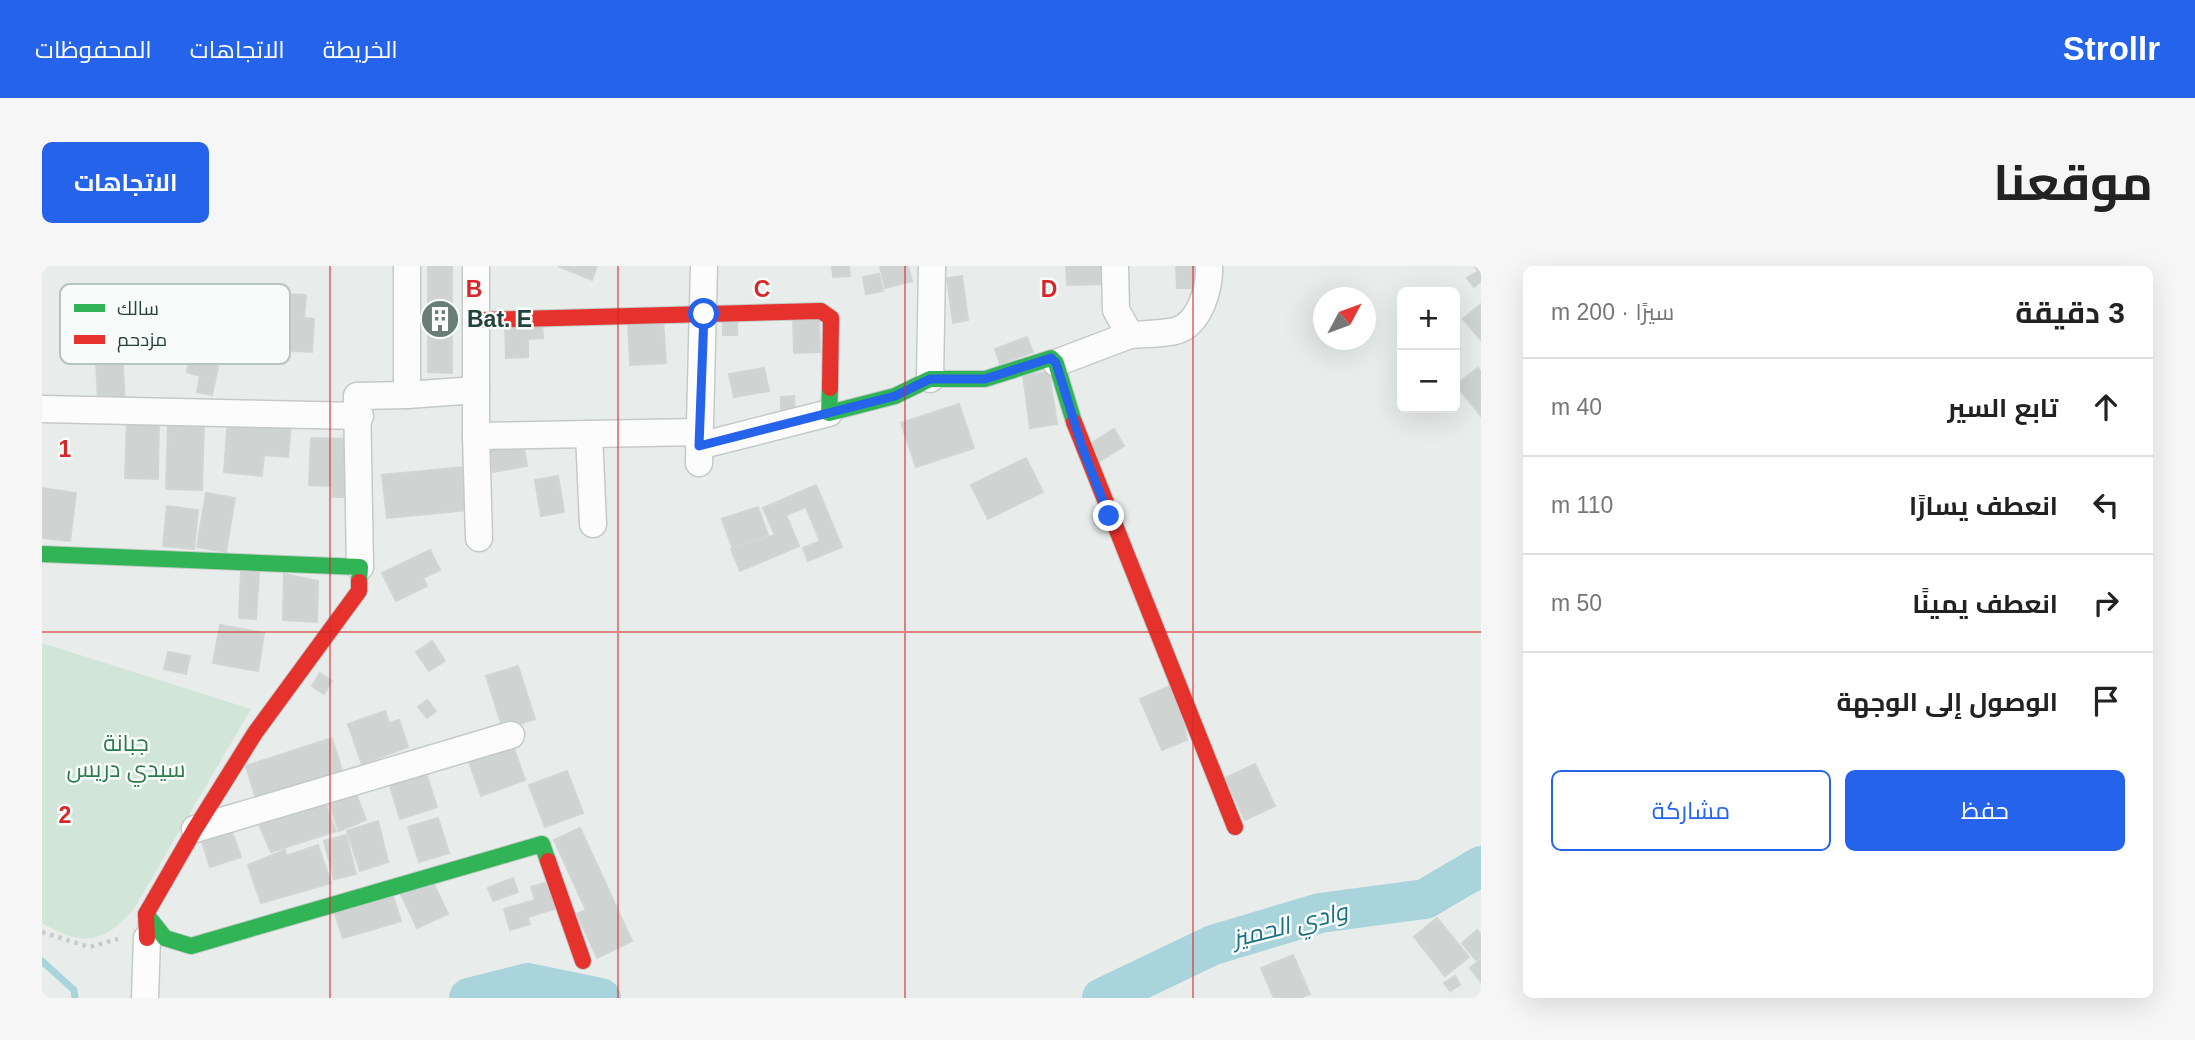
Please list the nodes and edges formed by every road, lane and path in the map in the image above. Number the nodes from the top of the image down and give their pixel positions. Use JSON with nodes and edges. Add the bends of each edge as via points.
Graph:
{"nodes":[{"id":1,"x":407,"y":266,"type":"edge"},
{"id":2,"x":476,"y":266,"type":"edge"},
{"id":3,"x":704,"y":266,"type":"edge"},
{"id":4,"x":932,"y":266,"type":"edge"},
{"id":5,"x":1115,"y":266,"type":"edge"},
{"id":6,"x":1209,"y":266,"type":"edge"},
{"id":7,"x":704,"y":314,"type":"junction"},
{"id":8,"x":477,"y":320,"type":"junction"},
{"id":9,"x":1130,"y":335,"type":"junction"},
{"id":10,"x":1056,"y":363,"type":"junction"},
{"id":11,"x":930,"y":379,"type":"junction"},
{"id":12,"x":476,"y":390,"type":"junction"},
{"id":13,"x":407,"y":396,"type":"junction"},
{"id":14,"x":42,"y":409,"type":"edge"},
{"id":15,"x":829,"y":413,"type":"junction"},
{"id":16,"x":360,"y":416,"type":"junction"},
{"id":17,"x":589,"y":434,"type":"junction"},
{"id":18,"x":476,"y":436,"type":"junction"},
{"id":19,"x":699,"y":447,"type":"junction"},
{"id":20,"x":593,"y":524,"type":"dead end"},
{"id":21,"x":479,"y":538,"type":"dead end"},
{"id":22,"x":42,"y":554,"type":"edge"},
{"id":23,"x":360,"y":567,"type":"junction"},
{"id":24,"x":511,"y":735,"type":"dead end"},
{"id":25,"x":1235,"y":827,"type":"dead end"},
{"id":26,"x":195,"y":829,"type":"junction"},
{"id":27,"x":146,"y":926,"type":"junction"},
{"id":28,"x":42,"y":932,"type":"edge"},
{"id":29,"x":583,"y":961,"type":"dead end"},
{"id":30,"x":145,"y":998,"type":"edge"}],
"edges":[{"from":1,"to":13,"type":"street"},
{"from":2,"to":8,"type":"street"},
{"from":3,"to":7,"type":"street"},
{"from":4,"to":11,"type":"street"},
{"from":5,"to":9,"type":"street","via":[[1116,310]]},
{"from":6,"to":9,"type":"street","via":[[1197,314],[1178,331]]},
{"from":7,"to":8,"type":"street"},
{"from":7,"to":15,"type":"street","via":[[811,310],[831,318]]},
{"from":7,"to":19,"type":"street"},
{"from":8,"to":12,"type":"street"},
{"from":9,"to":10,"type":"street"},
{"from":10,"to":11,"type":"street","via":[[1051,358],[985,379]]},
{"from":10,"to":25,"type":"street","via":[[1082,447]]},
{"from":11,"to":15,"type":"street","via":[[895,396]]},
{"from":12,"to":13,"type":"street"},
{"from":12,"to":18,"type":"street"},
{"from":13,"to":16,"type":"street","via":[[357,396]]},
{"from":14,"to":16,"type":"street"},
{"from":15,"to":19,"type":"street"},
{"from":16,"to":23,"type":"street"},
{"from":17,"to":18,"type":"street"},
{"from":17,"to":19,"type":"street"},
{"from":17,"to":20,"type":"street"},
{"from":18,"to":21,"type":"street"},
{"from":22,"to":23,"type":"street"},
{"from":23,"to":26,"type":"street","via":[[359,591],[255,733]]},
{"from":24,"to":26,"type":"street"},
{"from":26,"to":27,"type":"street"},
{"from":27,"to":28,"type":"path","via":[[89,947]]},
{"from":27,"to":29,"type":"street","via":[[191,946],[542,844]]},
{"from":27,"to":30,"type":"street"}]}
